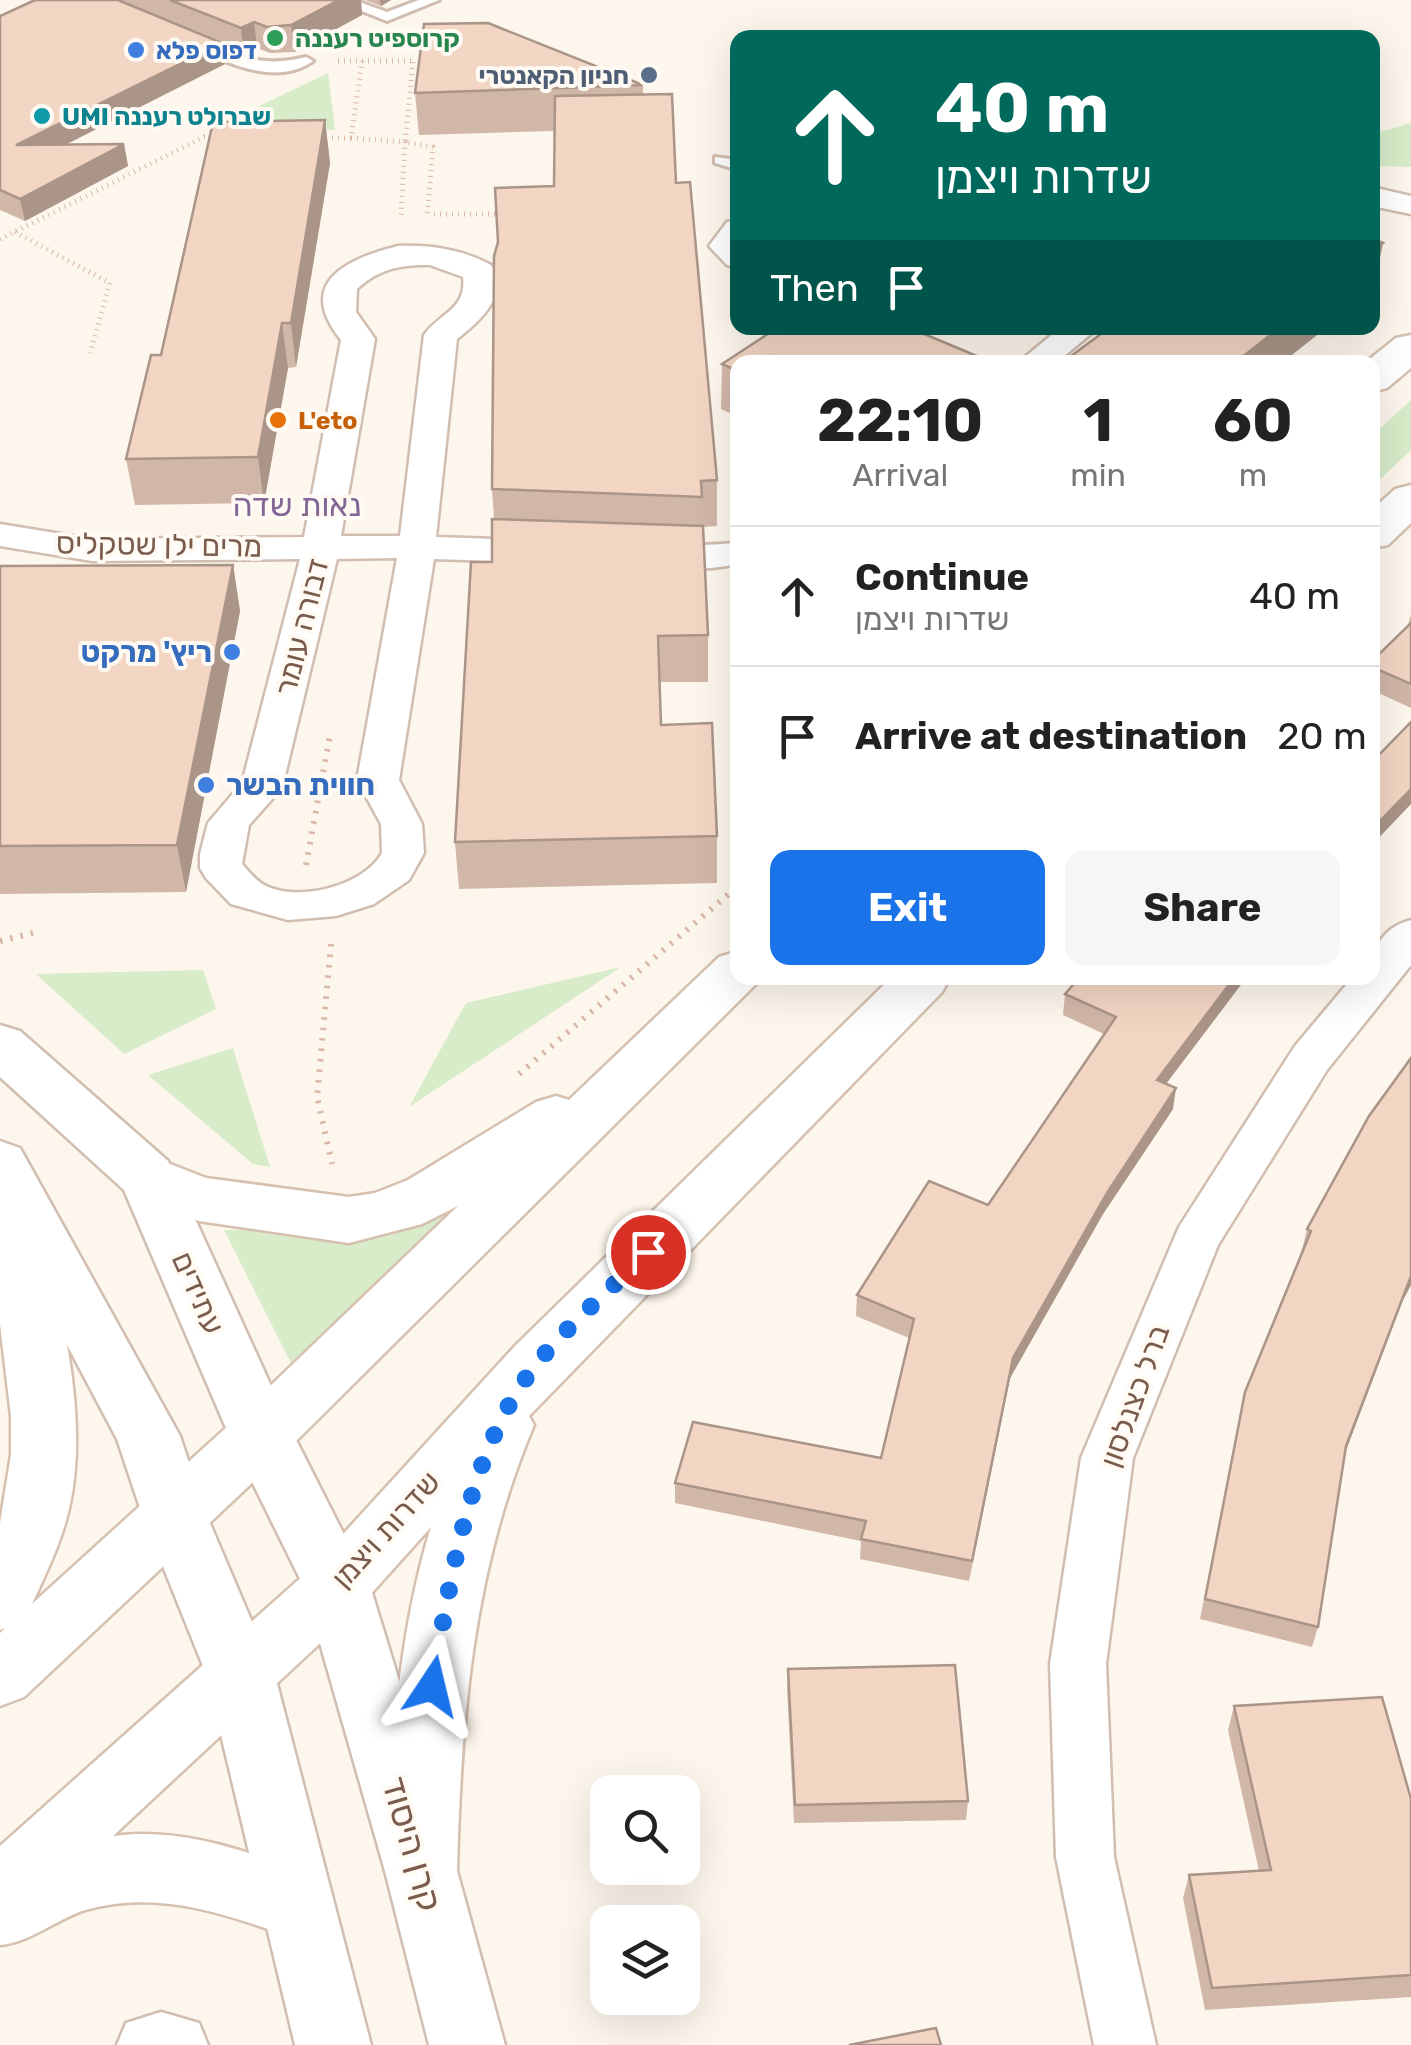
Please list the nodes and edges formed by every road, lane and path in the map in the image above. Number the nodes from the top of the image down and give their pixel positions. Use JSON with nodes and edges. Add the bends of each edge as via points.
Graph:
{"nodes":[{"id":1,"x":341,"y":0,"type":"edge"},
{"id":2,"x":432,"y":0,"type":"edge"},
{"id":3,"x":188,"y":40,"type":"edge"},
{"id":4,"x":428,"y":55,"type":"edge"},
{"id":5,"x":306,"y":61,"type":"joint"},
{"id":6,"x":362,"y":62,"type":"junction"},
{"id":7,"x":412,"y":62,"type":"junction"},
{"id":8,"x":222,"y":137,"type":"edge"},
{"id":9,"x":314,"y":138,"type":"edge"},
{"id":10,"x":433,"y":147,"type":"edge"},
{"id":11,"x":720,"y":160,"type":"dead end"},
{"id":12,"x":730,"y":163,"type":"edge"},
{"id":13,"x":1411,"y":193,"type":"edge"},
{"id":14,"x":1380,"y":194,"type":"edge"},
{"id":15,"x":1380,"y":196,"type":"edge"},
{"id":16,"x":1411,"y":205,"type":"edge"},
{"id":17,"x":401,"y":214,"type":"dead end"},
{"id":18,"x":505,"y":214,"type":"edge"},
{"id":19,"x":14,"y":232,"type":"junction"},
{"id":20,"x":0,"y":239,"type":"edge"},
{"id":21,"x":1073,"y":335,"type":"edge"},
{"id":22,"x":1411,"y":335,"type":"edge"},
{"id":23,"x":1411,"y":348,"type":"edge"},
{"id":24,"x":90,"y":354,"type":"dead end"},
{"id":25,"x":1045,"y":355,"type":"edge"},
{"id":26,"x":1380,"y":371,"type":"edge"},
{"id":27,"x":1380,"y":373,"type":"edge"},
{"id":28,"x":1411,"y":498,"type":"edge"},
{"id":29,"x":1380,"y":528,"type":"edge"},
{"id":30,"x":0,"y":535,"type":"edge"},
{"id":31,"x":322,"y":547,"type":"junction"},
{"id":32,"x":416,"y":547,"type":"junction"},
{"id":33,"x":730,"y":555,"type":"edge"},
{"id":34,"x":730,"y":893,"type":"edge"},
{"id":35,"x":34,"y":933,"type":"dead end"},
{"id":36,"x":1411,"y":935,"type":"edge"},
{"id":37,"x":0,"y":941,"type":"edge"},
{"id":38,"x":1380,"y":973,"type":"edge"},
{"id":39,"x":730,"y":978,"type":"edge"},
{"id":40,"x":916,"y":985,"type":"edge"},
{"id":41,"x":1370,"y":985,"type":"edge"},
{"id":42,"x":0,"y":1045,"type":"edge"},
{"id":43,"x":643,"y":1062,"type":"junction"},
{"id":44,"x":514,"y":1079,"type":"dead end"},
{"id":45,"x":0,"y":1162,"type":"edge"},
{"id":46,"x":0,"y":1171,"type":"edge"},
{"id":47,"x":147,"y":1177,"type":"junction"},
{"id":48,"x":538,"y":1362,"type":"junction"},
{"id":49,"x":261,"y":1435,"type":"junction"},
{"id":50,"x":174,"y":1514,"type":"junction"},
{"id":51,"x":337,"y":1586,"type":"junction"},
{"id":52,"x":0,"y":1601,"type":"edge"},
{"id":53,"x":0,"y":1676,"type":"edge"},
{"id":54,"x":242,"y":1676,"type":"junction"},
{"id":55,"x":420,"y":1870,"type":"junction"},
{"id":56,"x":0,"y":1893,"type":"edge"},
{"id":57,"x":296,"y":1904,"type":"junction"},
{"id":58,"x":0,"y":1912,"type":"edge"},
{"id":59,"x":148,"y":2045,"type":"edge"},
{"id":60,"x":176,"y":2045,"type":"edge"},
{"id":61,"x":333,"y":2045,"type":"edge"},
{"id":62,"x":467,"y":2045,"type":"edge"},
{"id":63,"x":1125,"y":2045,"type":"edge"}],
"edges":[{"from":1,"to":2,"type":"lane","via":[[386,17]]},
{"from":3,"to":5,"type":"lane","via":[[260,70]]},
{"from":4,"to":7,"type":"path"},
{"from":5,"to":6,"type":"path"},
{"from":6,"to":7,"type":"path"},
{"from":6,"to":9,"type":"path","via":[[350,138]]},
{"from":7,"to":10,"type":"path","via":[[405,142]]},
{"from":8,"to":19,"type":"path","via":[[204,136]]},
{"from":11,"to":12,"type":"lane"},
{"from":13,"to":14,"type":"street"},
{"from":15,"to":16,"type":"street"},
{"from":17,"to":18,"type":"path"},
{"from":19,"to":20,"type":"path"},
{"from":19,"to":24,"type":"path","via":[[110,284]]},
{"from":21,"to":25,"type":"street"},
{"from":22,"to":26,"type":"street"},
{"from":23,"to":27,"type":"main road"},
{"from":28,"to":29,"type":"main road"},
{"from":30,"to":31,"type":"street","name":"מרים ילן שטקליס","via":[[92,550]]},
{"from":31,"to":32,"type":"street","name":"מרים ילן שטקליס"},
{"from":31,"to":32,"type":"street","name":"דבורה עומר","via":[[358,339],[339,312],[344,282],[357,271],[420,254],[460,261],[479,272],[484,286],[480,300],[441,335]]},
{"from":31,"to":32,"type":"street","name":"דבורה עומר","via":[[261,788],[219,838],[221,868],[250,896],[278,904],[316,906],[359,894],[403,855],[396,808],[378,780]]},
{"from":32,"to":33,"type":"street","name":"מרים ילן שטקליס"},
{"from":34,"to":44,"type":"path"},
{"from":35,"to":37,"type":"path"},
{"from":36,"to":38,"type":"street","name":"ברל כצנלסון"},
{"from":39,"to":43,"type":"main road"},
{"from":40,"to":48,"type":"main road","name":"שדרות ויצמן"},
{"from":41,"to":63,"type":"street","name":"ברל כצנלסון","via":[[1310,1058],[1196,1240],[1107,1458],[1079,1683],[1085,1857]]},
{"from":42,"to":47,"type":"main road","name":"עתידים"},
{"from":43,"to":47,"type":"main road","via":[[427,1194],[370,1219],[199,1199]]},
{"from":43,"to":49,"type":"main road"},
{"from":45,"to":50,"type":"main road","via":[[148,1436]]},
{"from":46,"to":52,"type":"main road","via":[[45,1421],[40,1494]]},
{"from":47,"to":49,"type":"main road","name":"עתידים"},
{"from":48,"to":51,"type":"main road","name":"שדרות ויצמן"},
{"from":48,"to":55,"type":"main road","via":[[486,1457],[456,1552],[432,1686]]},
{"from":49,"to":50,"type":"main road"},
{"from":49,"to":51,"type":"main road","name":"עתידים"},
{"from":50,"to":53,"type":"main road"},
{"from":50,"to":54,"type":"main road"},
{"from":51,"to":54,"type":"main road","name":"שדרות ויצמן"},
{"from":51,"to":55,"type":"main road","name":"קרן היסוד"},
{"from":54,"to":56,"type":"main road","name":"שדרות ויצמן"},
{"from":54,"to":57,"type":"main road"},
{"from":55,"to":62,"type":"main road","name":"קרן היסוד"},
{"from":57,"to":58,"type":"main road","via":[[213,1875],[131,1866],[89,1873]]},
{"from":57,"to":61,"type":"main road"},
{"from":59,"to":60,"type":"street"}]}
